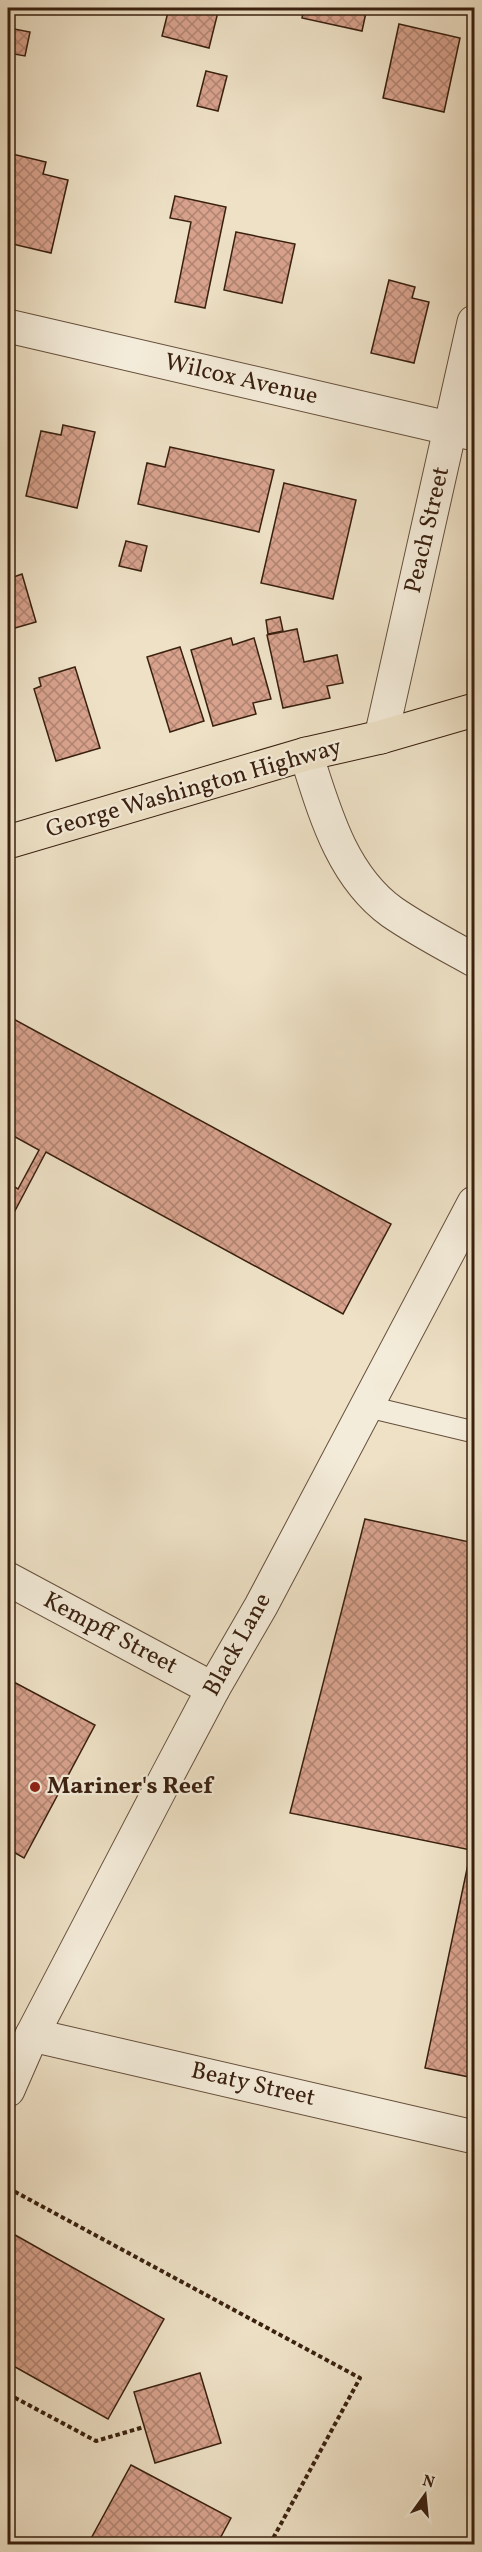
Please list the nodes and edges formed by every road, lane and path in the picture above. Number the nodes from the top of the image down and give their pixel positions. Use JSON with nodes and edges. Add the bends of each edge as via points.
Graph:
{"nodes":[{"id":1,"x":474,"y":322,"type":"edge"},
{"id":2,"x":8,"y":326,"type":"edge"},
{"id":3,"x":463,"y":431,"type":"edge"},
{"id":4,"x":474,"y":710,"type":"edge"},
{"id":5,"x":474,"y":725,"type":"edge"},
{"id":6,"x":381,"y":737,"type":"junction"},
{"id":7,"x":306,"y":754,"type":"junction"},
{"id":8,"x":8,"y":842,"type":"edge"},
{"id":9,"x":474,"y":960,"type":"edge"},
{"id":10,"x":474,"y":1203,"type":"edge"},
{"id":11,"x":365,"y":1406,"type":"junction"},
{"id":12,"x":474,"y":1432,"type":"edge"},
{"id":13,"x":8,"y":1579,"type":"edge"},
{"id":14,"x":213,"y":1689,"type":"junction"},
{"id":15,"x":32,"y":2035,"type":"junction"},
{"id":16,"x":8,"y":2090,"type":"edge"},
{"id":17,"x":474,"y":2137,"type":"edge"},
{"id":18,"x":8,"y":2188,"type":"edge"},
{"id":19,"x":8,"y":2394,"type":"edge"},
{"id":20,"x":144,"y":2427,"type":"dead end"},
{"id":21,"x":270,"y":2544,"type":"edge"}],
"edges":[{"from":1,"to":3,"type":"street","name":"Peach Street"},
{"from":2,"to":3,"type":"street","name":"Wilcox Avenue"},
{"from":3,"to":6,"type":"street","name":"Peach Street"},
{"from":4,"to":6,"type":"main road","name":"George Washington Highway"},
{"from":5,"to":6,"type":"main road","name":"George Washington Highway"},
{"from":6,"to":7,"type":"main road","name":"George Washington Highway"},
{"from":7,"to":8,"type":"main road","name":"George Washington Highway"},
{"from":7,"to":9,"type":"street","via":[[334,837],[366,889],[390,910]]},
{"from":10,"to":11,"type":"street","name":"Black Lane"},
{"from":11,"to":12,"type":"lane"},
{"from":11,"to":14,"type":"street","name":"Black Lane","via":[[261,1606]]},
{"from":13,"to":14,"type":"street","name":"Kempff Street"},
{"from":14,"to":15,"type":"street","name":"Black Lane"},
{"from":15,"to":16,"type":"street","name":"Black Lane"},
{"from":15,"to":17,"type":"street","name":"Beaty Street"},
{"from":18,"to":21,"type":"path","via":[[360,2378]]},
{"from":19,"to":20,"type":"path","via":[[96,2441]]}]}
